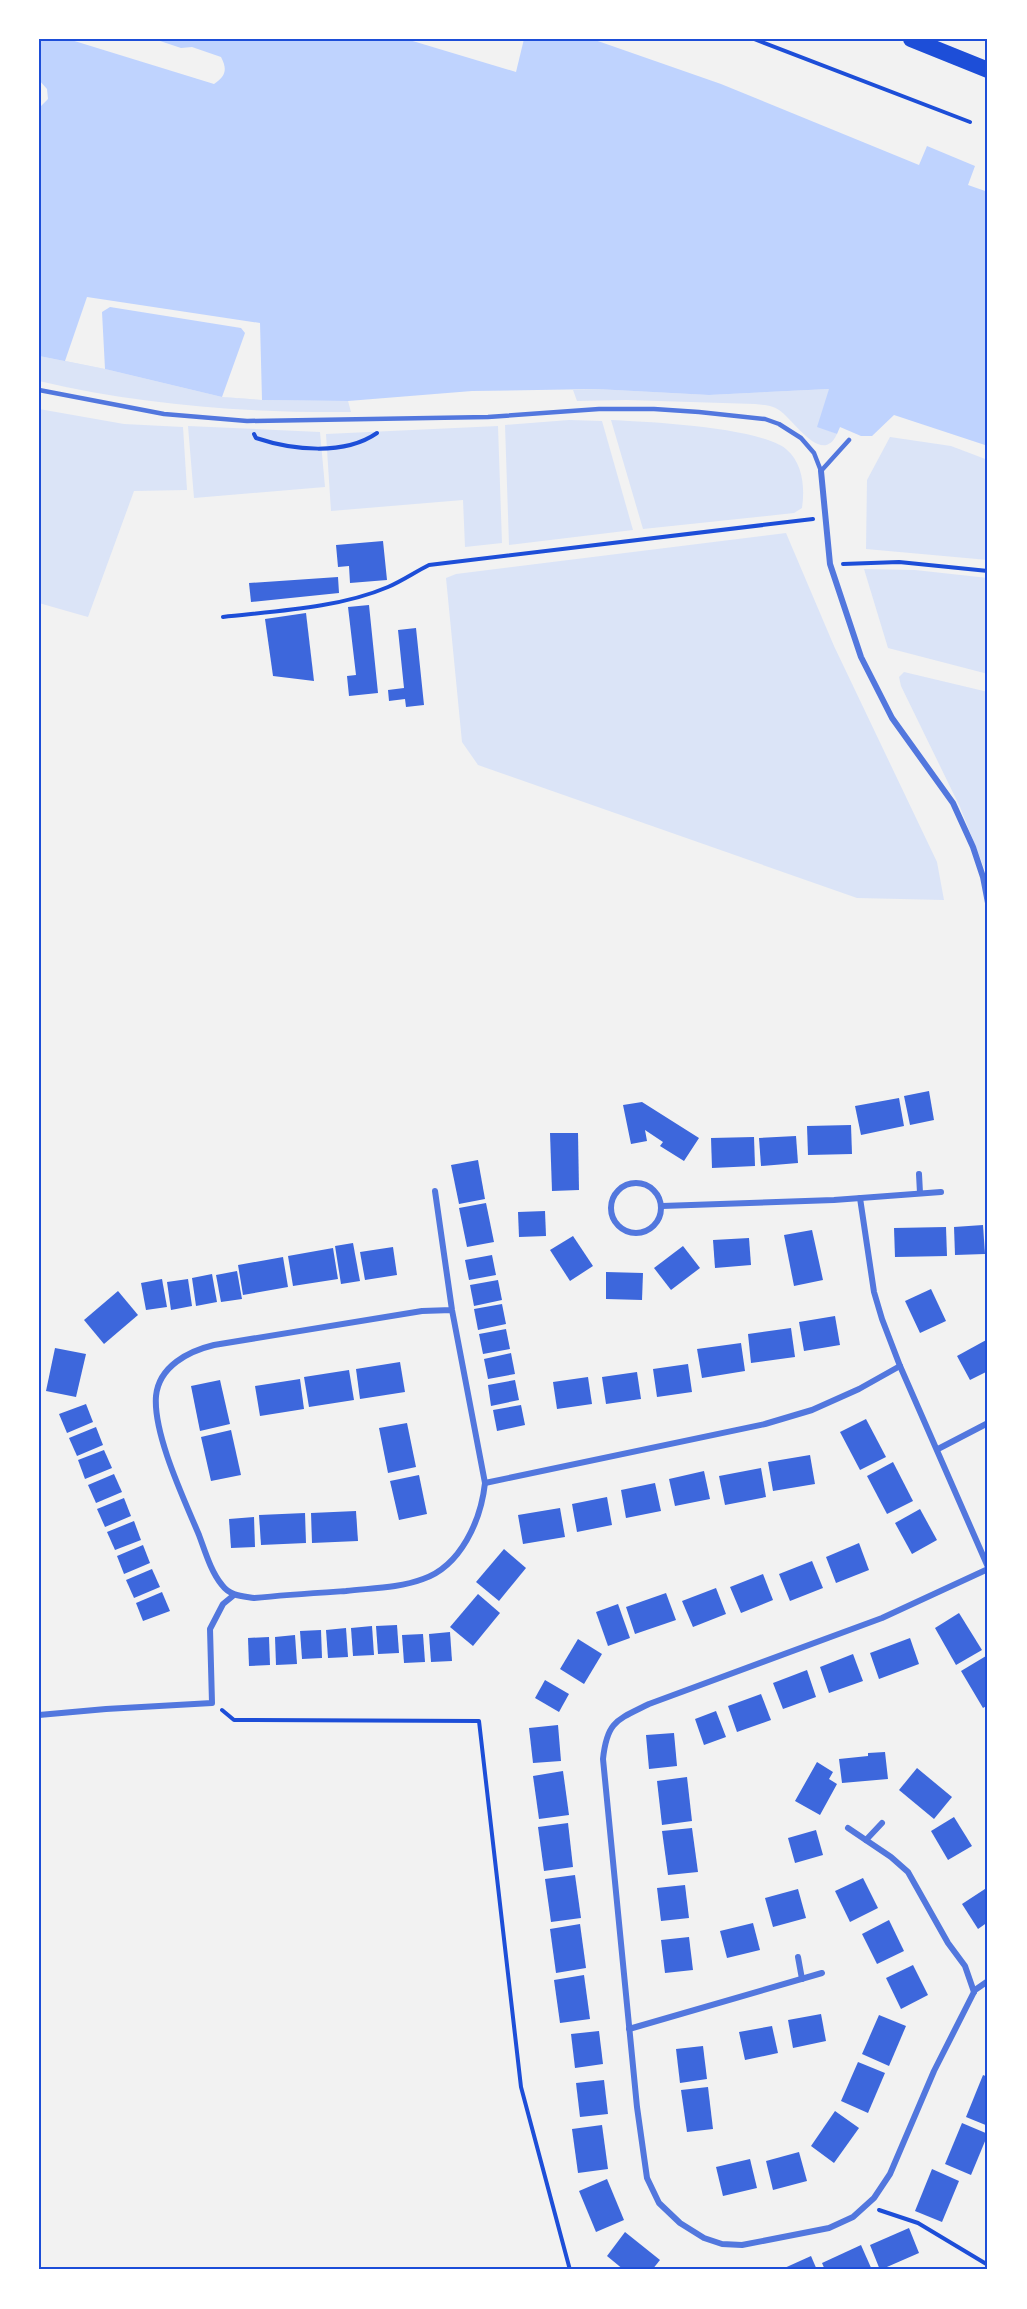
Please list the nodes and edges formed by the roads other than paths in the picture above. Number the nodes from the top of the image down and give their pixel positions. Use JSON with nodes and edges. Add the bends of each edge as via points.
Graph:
{"nodes":[{"id":1,"x":911,"y":39,"type":"edge"},
{"id":2,"x":988,"y":70,"type":"edge"},
{"id":3,"x":39,"y":390,"type":"edge"},
{"id":4,"x":849,"y":440,"type":"dead end"},
{"id":5,"x":821,"y":471,"type":"junction"},
{"id":6,"x":988,"y":903,"type":"edge"},
{"id":7,"x":919,"y":1174,"type":"dead end"},
{"id":8,"x":435,"y":1191,"type":"dead end"},
{"id":9,"x":941,"y":1192,"type":"dead end"},
{"id":10,"x":921,"y":1193,"type":"junction"},
{"id":11,"x":860,"y":1198,"type":"junction"},
{"id":12,"x":662,"y":1206,"type":"junction"},
{"id":13,"x":452,"y":1310,"type":"junction"},
{"id":14,"x":900,"y":1366,"type":"junction"},
{"id":15,"x":988,"y":1423,"type":"edge"},
{"id":16,"x":938,"y":1449,"type":"junction"},
{"id":17,"x":485,"y":1483,"type":"junction"},
{"id":18,"x":988,"y":1568,"type":"edge"},
{"id":19,"x":234,"y":1595,"type":"junction"},
{"id":20,"x":39,"y":1715,"type":"edge"},
{"id":21,"x":882,"y":1823,"type":"dead end"},
{"id":22,"x":848,"y":1828,"type":"dead end"},
{"id":23,"x":866,"y":1840,"type":"junction"},
{"id":24,"x":798,"y":1957,"type":"dead end"},
{"id":25,"x":822,"y":1973,"type":"dead end"},
{"id":26,"x":802,"y":1979,"type":"junction"},
{"id":27,"x":988,"y":1981,"type":"edge"},
{"id":28,"x":974,"y":1993,"type":"junction"},
{"id":29,"x":629,"y":2029,"type":"junction"}],
"edges":[{"from":1,"to":2,"type":"highway"},
{"from":3,"to":5,"type":"lane","via":[[164,414],[247,421],[488,417],[599,409],[654,409],[765,419],[801,438],[814,453]]},
{"from":4,"to":5,"type":"lane"},
{"from":5,"to":6,"type":"street","via":[[830,564],[861,657],[892,718],[953,803],[973,847]]},
{"from":7,"to":10,"type":"street"},
{"from":8,"to":13,"type":"street"},
{"from":9,"to":10,"type":"street"},
{"from":10,"to":11,"type":"street"},
{"from":11,"to":12,"type":"street"},
{"from":11,"to":14,"type":"street","via":[[874,1292]]},
{"from":12,"to":12,"type":"street","via":[[653,1227],[639,1234],[624,1231],[611,1211],[615,1194],[629,1184],[647,1185]]},
{"from":13,"to":17,"type":"street"},
{"from":13,"to":19,"type":"street","via":[[422,1311],[214,1345],[193,1350],[177,1360],[163,1377],[156,1395],[171,1467],[210,1562],[222,1585]]},
{"from":14,"to":16,"type":"street"},
{"from":14,"to":17,"type":"street","via":[[850,1394],[765,1424]]},
{"from":15,"to":16,"type":"street"},
{"from":16,"to":18,"type":"street"},
{"from":17,"to":19,"type":"street","via":[[483,1503],[463,1546],[444,1567],[425,1579],[392,1587],[254,1598]]},
{"from":18,"to":29,"type":"street","via":[[882,1618],[649,1704],[610,1728],[603,1759]]},
{"from":19,"to":20,"type":"street","via":[[223,1604],[210,1629],[212,1703]]},
{"from":21,"to":23,"type":"street"},
{"from":22,"to":23,"type":"street"},
{"from":23,"to":28,"type":"street","via":[[908,1872],[965,1966]]},
{"from":24,"to":26,"type":"street"},
{"from":25,"to":26,"type":"street"},
{"from":26,"to":29,"type":"street"},
{"from":27,"to":28,"type":"street"},
{"from":28,"to":29,"type":"street","via":[[934,2071],[890,2174],[874,2198],[853,2217],[829,2228],[742,2245],[704,2238],[659,2203],[647,2178]]}]}
